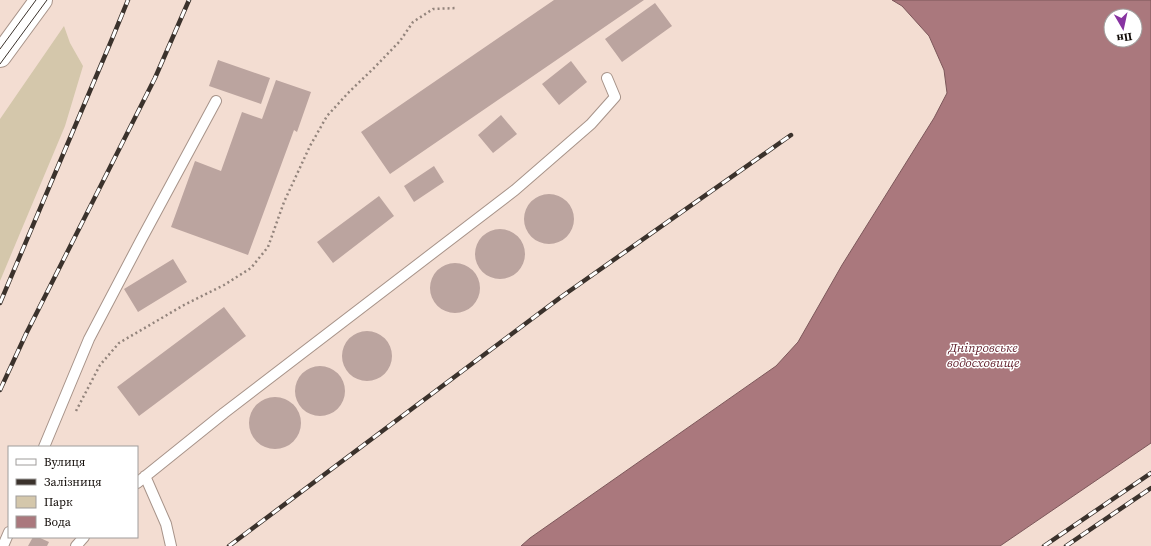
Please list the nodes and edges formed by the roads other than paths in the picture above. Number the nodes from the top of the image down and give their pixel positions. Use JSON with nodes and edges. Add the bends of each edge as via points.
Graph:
{"nodes":[{"id":1,"x":41,"y":0,"type":"edge"},
{"id":2,"x":0,"y":56,"type":"edge"},
{"id":3,"x":608,"y":78,"type":"dead end"},
{"id":4,"x":216,"y":101,"type":"dead end"},
{"id":5,"x":44,"y":446,"type":"edge"},
{"id":6,"x":141,"y":480,"type":"edge"},
{"id":7,"x":8,"y":534,"type":"edge"},
{"id":8,"x":83,"y":538,"type":"edge"},
{"id":9,"x":3,"y":546,"type":"edge"},
{"id":10,"x":76,"y":546,"type":"edge"},
{"id":11,"x":171,"y":546,"type":"edge"}],
"edges":[{"from":1,"to":2,"type":"main road"},
{"from":3,"to":6,"type":"lane","via":[[614,97],[591,124],[526,180]]},
{"from":4,"to":5,"type":"lane","via":[[89,339]]},
{"from":6,"to":11,"type":"lane","via":[[166,524]]},
{"from":7,"to":9,"type":"lane"},
{"from":8,"to":10,"type":"lane"}]}
